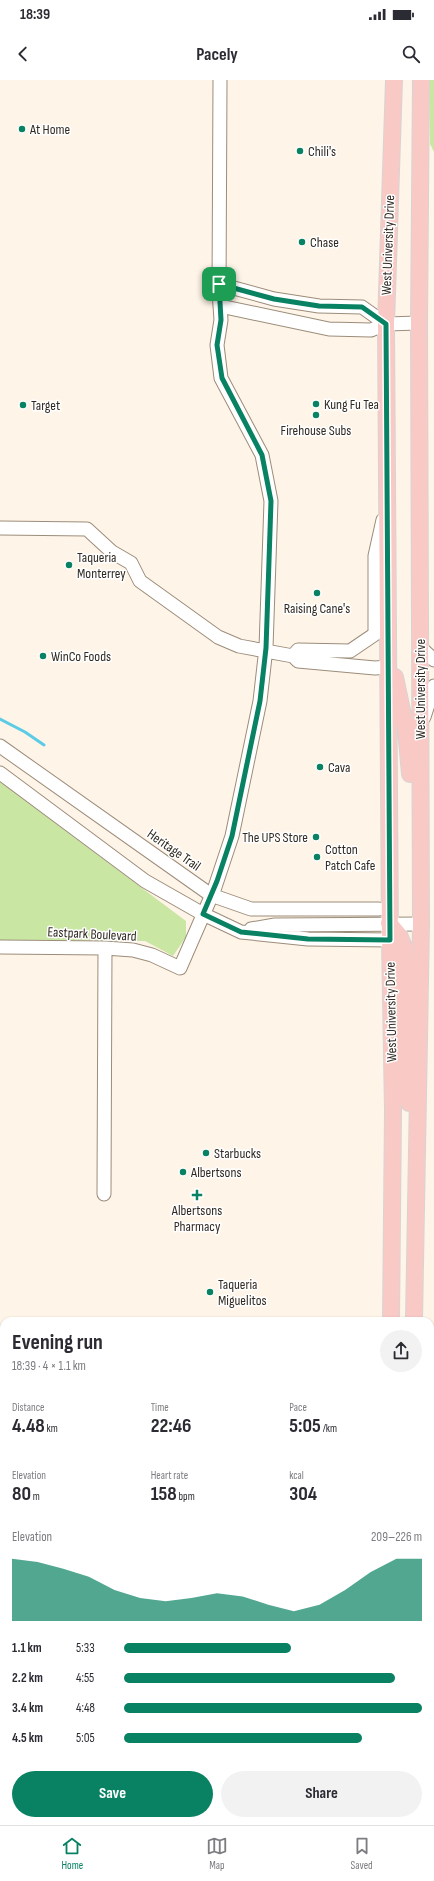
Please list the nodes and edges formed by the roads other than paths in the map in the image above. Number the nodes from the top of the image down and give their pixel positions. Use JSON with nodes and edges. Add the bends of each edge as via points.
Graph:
{"nodes":[{"id":1,"x":220,"y":80,"type":"edge"},
{"id":2,"x":389,"y":80,"type":"edge"},
{"id":3,"x":394,"y":80,"type":"edge"},
{"id":4,"x":421,"y":80,"type":"edge"},
{"id":5,"x":393,"y":117,"type":"junction"},
{"id":6,"x":219,"y":284,"type":"junction"},
{"id":7,"x":220,"y":306,"type":"junction"},
{"id":8,"x":419,"y":323,"type":"junction"},
{"id":9,"x":386,"y":324,"type":"junction"},
{"id":10,"x":387,"y":504,"type":"junction"},
{"id":11,"x":0,"y":528,"type":"edge"},
{"id":12,"x":388,"y":644,"type":"junction"},
{"id":13,"x":420,"y":647,"type":"junction"},
{"id":14,"x":266,"y":652,"type":"junction"},
{"id":15,"x":293,"y":656,"type":"junction"},
{"id":16,"x":434,"y":660,"type":"edge"},
{"id":17,"x":388,"y":667,"type":"junction"},
{"id":18,"x":434,"y":686,"type":"edge"},
{"id":19,"x":420,"y":728,"type":"junction"},
{"id":20,"x":389,"y":744,"type":"junction"},
{"id":21,"x":0,"y":746,"type":"edge"},
{"id":22,"x":0,"y":773,"type":"edge"},
{"id":23,"x":211,"y":895,"type":"junction"},
{"id":24,"x":379,"y":909,"type":"junction"},
{"id":25,"x":203,"y":914,"type":"junction"},
{"id":26,"x":421,"y":924,"type":"junction"},
{"id":27,"x":390,"y":933,"type":"junction"},
{"id":28,"x":0,"y":946,"type":"edge"},
{"id":29,"x":105,"y":948,"type":"junction"},
{"id":30,"x":417,"y":1138,"type":"junction"},
{"id":31,"x":104,"y":1194,"type":"dead end"},
{"id":32,"x":391,"y":1317,"type":"edge"},
{"id":33,"x":414,"y":1317,"type":"edge"}],
"edges":[{"from":1,"to":6,"type":"street"},
{"from":2,"to":5,"type":"street"},
{"from":3,"to":5,"type":"main road","name":"West University Drive"},
{"from":4,"to":8,"type":"main road","name":"West University Drive"},
{"from":5,"to":9,"type":"main road","name":"West University Drive"},
{"from":6,"to":7,"type":"street"},
{"from":6,"to":9,"type":"street","via":[[281,300],[319,306],[362,307]]},
{"from":7,"to":9,"type":"street","via":[[329,328],[371,330]]},
{"from":7,"to":14,"type":"street","via":[[221,320],[217,345],[222,378],[262,455],[271,501]]},
{"from":8,"to":9,"type":"street"},
{"from":8,"to":13,"type":"main road","name":"West University Drive"},
{"from":9,"to":10,"type":"main road","name":"West University Drive"},
{"from":10,"to":12,"type":"main road","name":"West University Drive"},
{"from":10,"to":15,"type":"street","via":[[375,556],[375,634],[350,651],[298,650]]},
{"from":11,"to":14,"type":"street","via":[[87,529],[112,552],[130,563],[140,581],[218,637],[239,646]]},
{"from":12,"to":17,"type":"main road","name":"West University Drive"},
{"from":12,"to":26,"type":"main road","via":[[410,755],[411,901]]},
{"from":13,"to":16,"type":"street"},
{"from":13,"to":19,"type":"main road","name":"West University Drive"},
{"from":14,"to":15,"type":"street"},
{"from":14,"to":23,"type":"street","via":[[260,701],[232,836]]},
{"from":15,"to":17,"type":"street","via":[[298,661]]},
{"from":17,"to":20,"type":"main road","name":"West University Drive"},
{"from":18,"to":19,"type":"street"},
{"from":19,"to":26,"type":"main road","name":"West University Drive"},
{"from":20,"to":24,"type":"main road","via":[[383,749],[379,759],[382,887]]},
{"from":20,"to":27,"type":"main road","name":"West University Drive"},
{"from":21,"to":23,"type":"street","name":"Heritage Trail"},
{"from":22,"to":25,"type":"street","via":[[145,881]]},
{"from":23,"to":24,"type":"street","name":"Heritage Trail","via":[[251,910]]},
{"from":23,"to":25,"type":"street"},
{"from":24,"to":27,"type":"main road"},
{"from":25,"to":27,"type":"street","via":[[235,929],[275,925]]},
{"from":25,"to":29,"type":"street","name":"Eastpark Boulevard","via":[[180,968],[152,955],[133,950]]},
{"from":26,"to":27,"type":"street"},
{"from":26,"to":30,"type":"main road","name":"West University Drive"},
{"from":27,"to":30,"type":"main road","via":[[399,935],[404,947],[407,1081],[410,1112]]},
{"from":27,"to":32,"type":"main road","name":"West University Drive","via":[[393,1111]]},
{"from":28,"to":29,"type":"street","name":"Eastpark Boulevard"},
{"from":29,"to":31,"type":"street"},
{"from":30,"to":33,"type":"main road","name":"West University Drive"}]}
